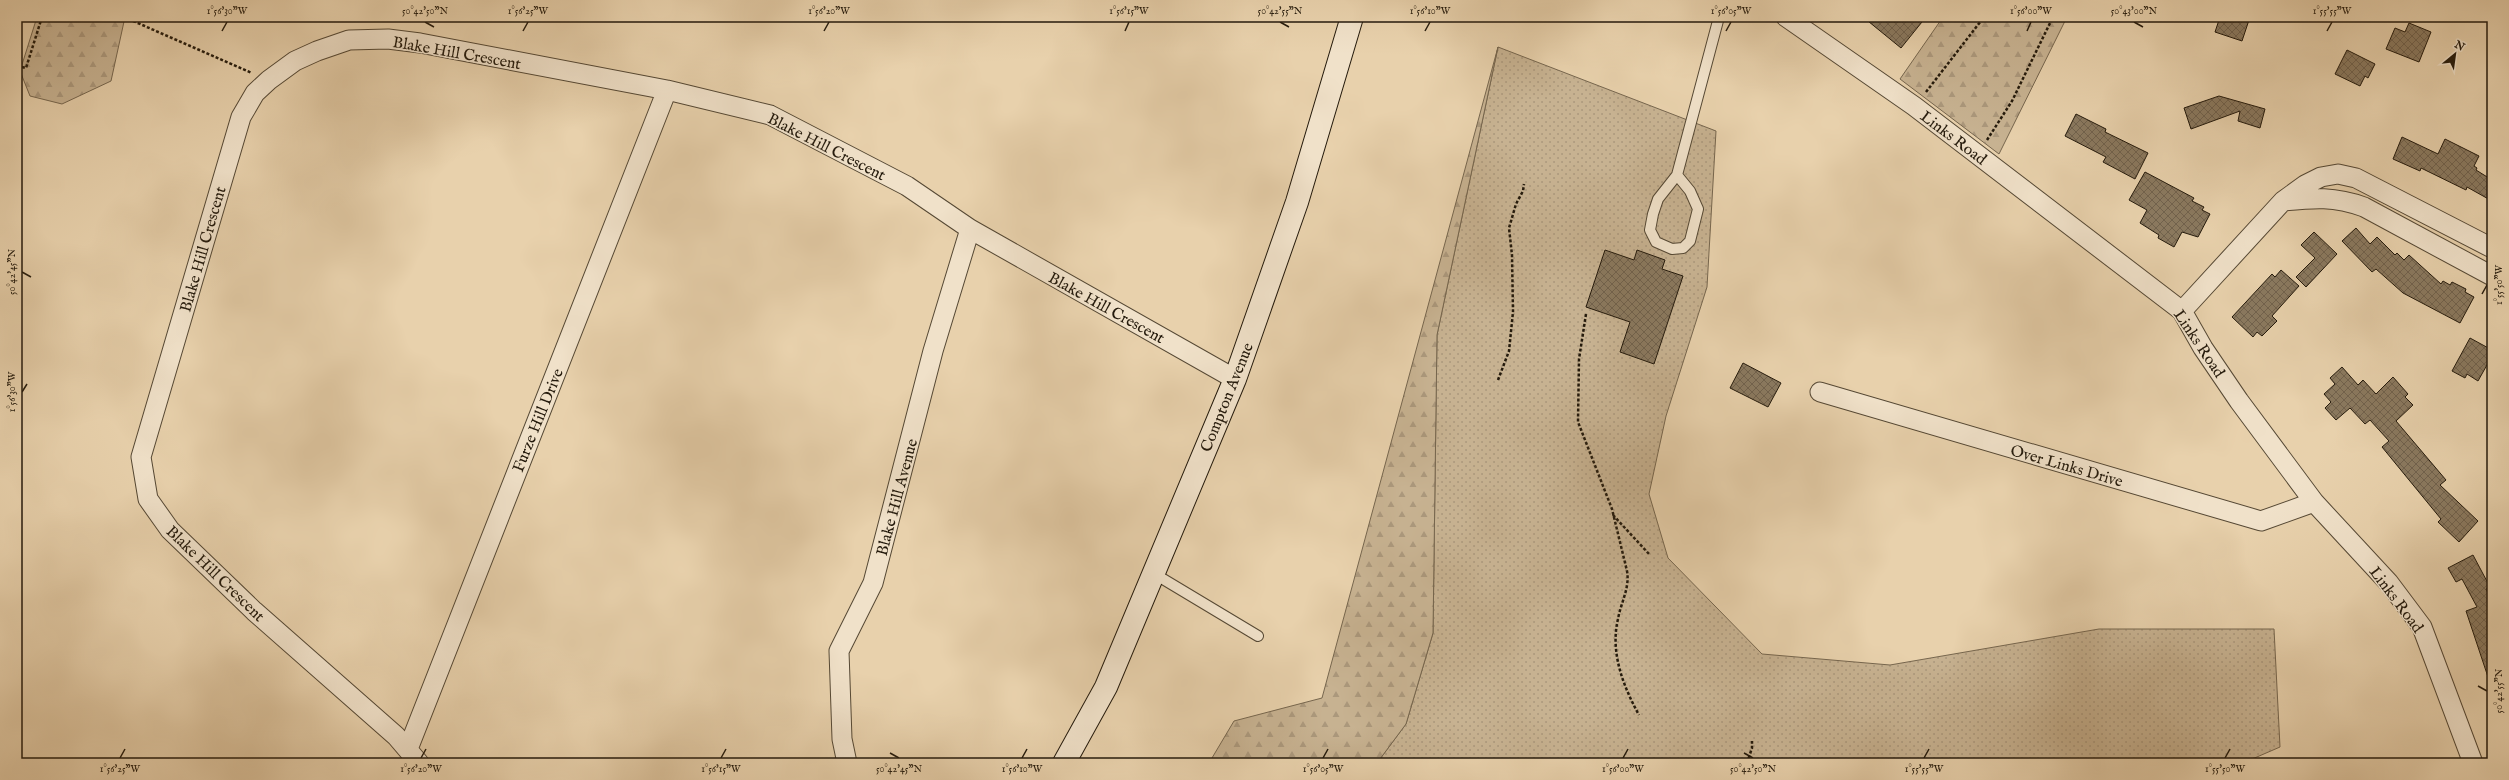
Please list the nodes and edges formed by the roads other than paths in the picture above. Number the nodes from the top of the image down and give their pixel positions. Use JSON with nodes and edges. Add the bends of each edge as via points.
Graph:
{"nodes":[{"id":1,"x":1352,"y":17,"type":"edge"},
{"id":2,"x":1720,"y":17,"type":"edge"},
{"id":3,"x":1786,"y":17,"type":"edge"},
{"id":4,"x":667,"y":90,"type":"junction"},
{"id":5,"x":1677,"y":175,"type":"junction"},
{"id":6,"x":2283,"y":201,"type":"junction"},
{"id":7,"x":970,"y":229,"type":"junction"},
{"id":8,"x":2492,"y":248,"type":"edge"},
{"id":9,"x":2492,"y":276,"type":"edge"},
{"id":10,"x":2182,"y":311,"type":"junction"},
{"id":11,"x":1235,"y":378,"type":"junction"},
{"id":12,"x":1820,"y":392,"type":"dead end"},
{"id":13,"x":2314,"y":502,"type":"junction"},
{"id":14,"x":1153,"y":573,"type":"junction"},
{"id":15,"x":1258,"y":636,"type":"dead end"},
{"id":16,"x":413,"y":756,"type":"edge"},
{"id":17,"x":847,"y":763,"type":"edge"},
{"id":18,"x":1064,"y":763,"type":"edge"},
{"id":19,"x":2473,"y":763,"type":"edge"}],
"edges":[{"from":1,"to":11,"type":"street","name":"Compton Avenue","via":[[1297,202]]},
{"from":2,"to":5,"type":"lane"},
{"from":3,"to":10,"type":"street","name":"Links Road","via":[[1914,106]]},
{"from":4,"to":7,"type":"street","name":"Blake Hill Crescent","via":[[770,115],[907,186]]},
{"from":4,"to":16,"type":"street","name":"Furze Hill Drive"},
{"from":4,"to":16,"type":"street","name":"Blake Hill Crescent","via":[[420,43],[388,39],[349,40],[295,61],[255,93],[241,118],[141,457],[148,499],[170,530],[254,611],[396,736]]},
{"from":5,"to":5,"type":"lane","via":[[1690,191],[1698,209],[1690,241],[1682,248],[1672,249],[1656,242],[1650,230],[1658,198]]},
{"from":6,"to":8,"type":"street","via":[[2305,185],[2321,178],[2338,174],[2356,178]]},
{"from":6,"to":9,"type":"street","via":[[2327,197],[2346,200],[2364,207]]},
{"from":6,"to":10,"type":"street"},
{"from":7,"to":11,"type":"street","name":"Blake Hill Crescent"},
{"from":7,"to":17,"type":"street","name":"Blake Hill Avenue","via":[[933,351],[873,583],[839,651],[842,739]]},
{"from":10,"to":13,"type":"street","name":"Links Road","via":[[2203,348]]},
{"from":11,"to":14,"type":"street","name":"Compton Avenue"},
{"from":12,"to":13,"type":"street","name":"Over Links Drive","via":[[2261,521]]},
{"from":13,"to":19,"type":"street","name":"Links Road","via":[[2389,583],[2422,627]]},
{"from":14,"to":15,"type":"lane"},
{"from":14,"to":18,"type":"street","name":"Compton Avenue","via":[[1106,687]]}]}
